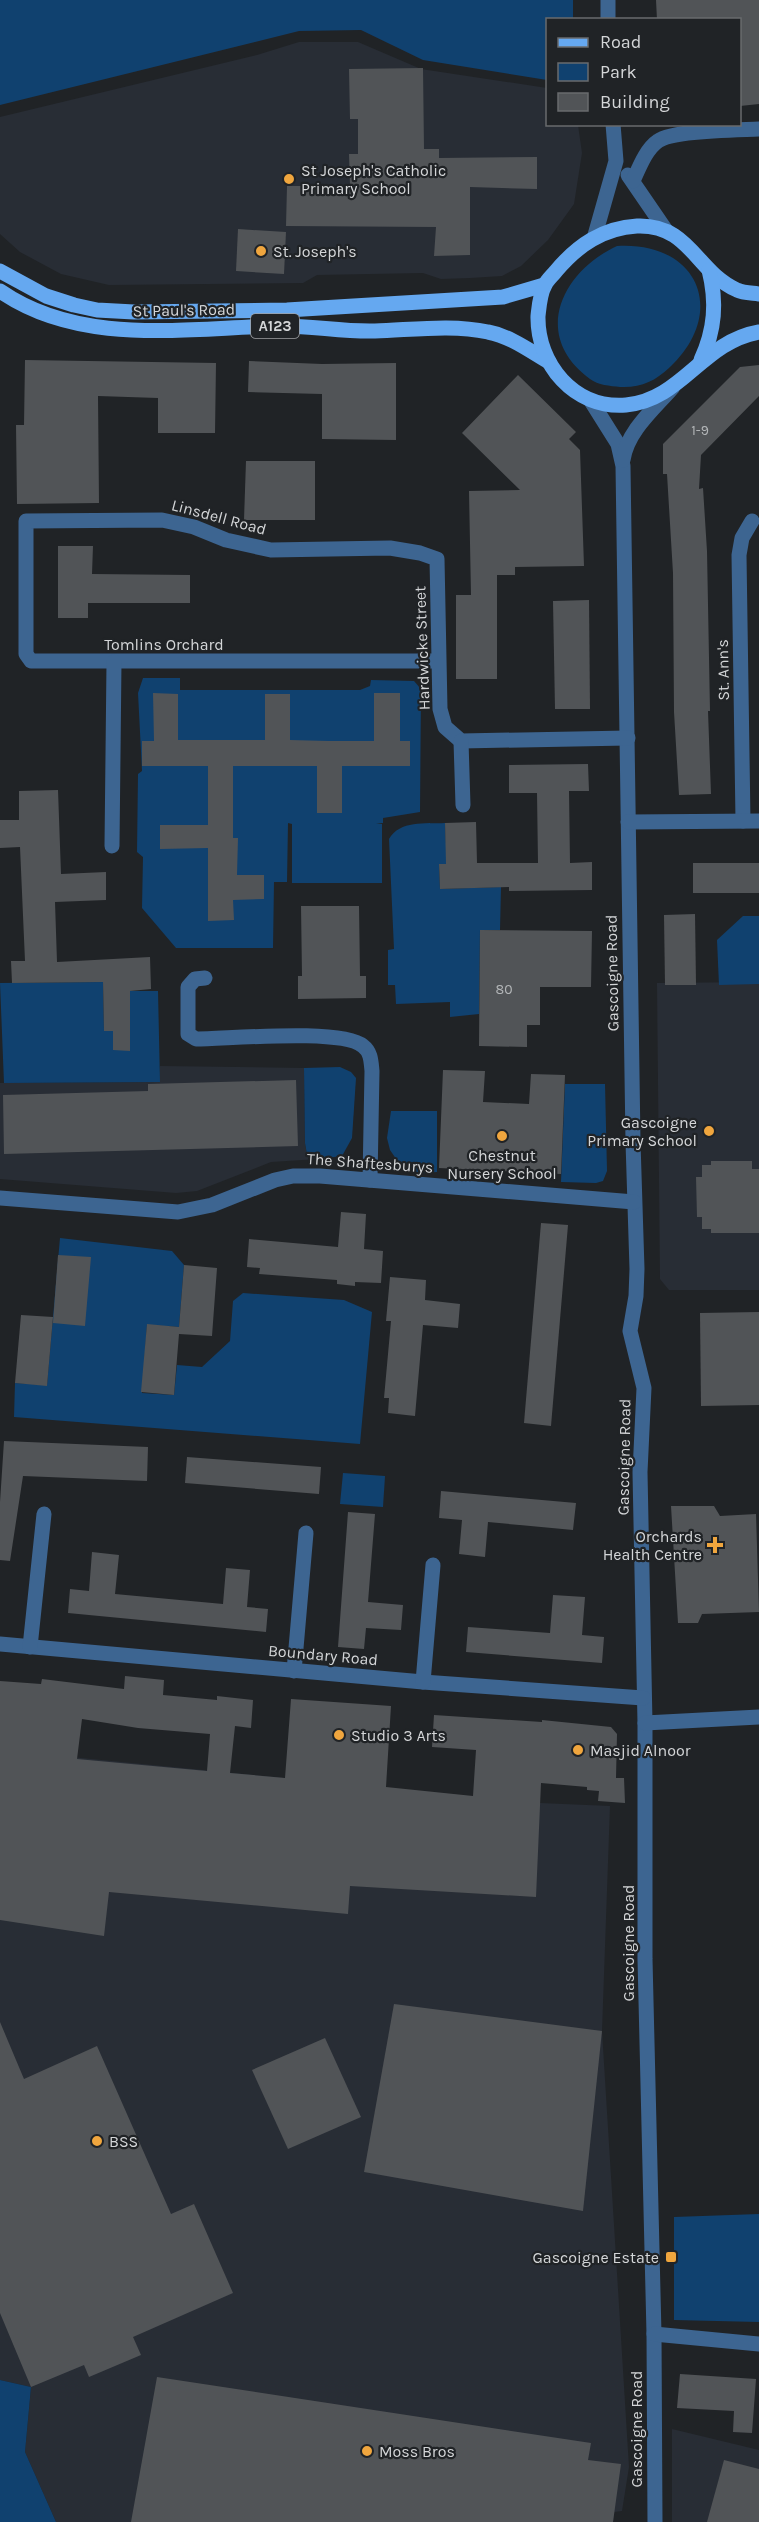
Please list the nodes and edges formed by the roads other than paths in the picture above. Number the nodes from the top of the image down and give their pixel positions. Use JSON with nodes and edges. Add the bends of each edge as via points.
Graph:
{"nodes":[{"id":1,"x":608,"y":0,"type":"edge"},
{"id":2,"x":608,"y":18,"type":"edge"},
{"id":3,"x":613,"y":126,"type":"edge"},
{"id":4,"x":759,"y":129,"type":"edge"},
{"id":5,"x":616,"y":161,"type":"junction"},
{"id":6,"x":633,"y":181,"type":"junction"},
{"id":7,"x":664,"y":229,"type":"junction"},
{"id":8,"x":595,"y":235,"type":"junction"},
{"id":9,"x":708,"y":268,"type":"junction"},
{"id":10,"x":0,"y":272,"type":"edge"},
{"id":11,"x":544,"y":285,"type":"junction"},
{"id":12,"x":0,"y":291,"type":"edge"},
{"id":13,"x":759,"y":294,"type":"edge"},
{"id":14,"x":759,"y":332,"type":"edge"},
{"id":15,"x":701,"y":360,"type":"junction"},
{"id":16,"x":549,"y":363,"type":"junction"},
{"id":17,"x":674,"y":386,"type":"junction"},
{"id":18,"x":591,"y":400,"type":"junction"},
{"id":19,"x":623,"y":466,"type":"junction"},
{"id":20,"x":26,"y":521,"type":"joint"},
{"id":21,"x":752,"y":521,"type":"dead end"},
{"id":22,"x":437,"y":559,"type":"joint"},
{"id":23,"x":439,"y":661,"type":"junction"},
{"id":24,"x":114,"y":662,"type":"junction"},
{"id":25,"x":628,"y":738,"type":"junction"},
{"id":26,"x":461,"y":741,"type":"junction"},
{"id":27,"x":463,"y":805,"type":"dead end"},
{"id":28,"x":743,"y":821,"type":"junction"},
{"id":29,"x":759,"y":821,"type":"edge"},
{"id":30,"x":628,"y":822,"type":"junction"},
{"id":31,"x":112,"y":846,"type":"dead end"},
{"id":32,"x":205,"y":978,"type":"dead end"},
{"id":33,"x":369,"y":1180,"type":"junction"},
{"id":34,"x":0,"y":1198,"type":"edge"},
{"id":35,"x":634,"y":1202,"type":"junction"},
{"id":36,"x":44,"y":1514,"type":"dead end"},
{"id":37,"x":306,"y":1533,"type":"dead end"},
{"id":38,"x":433,"y":1565,"type":"dead end"},
{"id":39,"x":0,"y":1644,"type":"edge"},
{"id":40,"x":30,"y":1647,"type":"junction"},
{"id":41,"x":294,"y":1671,"type":"junction"},
{"id":42,"x":423,"y":1682,"type":"junction"},
{"id":43,"x":643,"y":1698,"type":"junction"},
{"id":44,"x":759,"y":1717,"type":"edge"},
{"id":45,"x":645,"y":1723,"type":"junction"},
{"id":46,"x":654,"y":2334,"type":"junction"},
{"id":47,"x":759,"y":2344,"type":"edge"},
{"id":48,"x":655,"y":2522,"type":"edge"}],
"edges":[{"from":1,"to":2,"type":"street"},
{"from":3,"to":5,"type":"street"},
{"from":4,"to":6,"type":"street","via":[[672,135],[658,141]]},
{"from":5,"to":6,"type":"street"},
{"from":5,"to":8,"type":"street"},
{"from":6,"to":7,"type":"street"},
{"from":7,"to":8,"type":"main road","name":"St Paul's Road","number":"A123","via":[[640,226]]},
{"from":7,"to":9,"type":"main road","name":"St Paul's Road","number":"A123","via":[[685,243]]},
{"from":8,"to":11,"type":"main road","name":"St Paul's Road","number":"A123","via":[[569,256]]},
{"from":9,"to":13,"type":"main road","name":"St Paul's Road","number":"A123","via":[[739,292]]},
{"from":9,"to":15,"type":"main road","name":"St Paul's Road","number":"A123","via":[[715,305],[712,329]]},
{"from":10,"to":11,"type":"main road","name":"St Paul's Road","number":"A123","via":[[46,296],[74,305],[134,312],[287,310],[503,297]]},
{"from":11,"to":16,"type":"main road","name":"St Paul's Road","number":"A123","via":[[538,332]]},
{"from":12,"to":16,"type":"main road","name":"St Paul's Road","number":"A123","via":[[69,322],[134,330],[286,326],[489,332]]},
{"from":14,"to":15,"type":"main road","name":"St Paul's Road","number":"A123","via":[[725,345]]},
{"from":15,"to":17,"type":"main road","name":"St Paul's Road","number":"A123"},
{"from":16,"to":18,"type":"main road","name":"St Paul's Road","number":"A123","via":[[573,391]]},
{"from":17,"to":18,"type":"main road","name":"St Paul's Road","number":"A123","via":[[656,398],[634,404]]},
{"from":17,"to":19,"type":"street","name":"Gascoigne Road","via":[[634,433]]},
{"from":18,"to":19,"type":"street","name":"Gascoigne Road","via":[[618,444]]},
{"from":19,"to":25,"type":"street","name":"Gascoigne Road"},
{"from":20,"to":22,"type":"street","name":"Linsdell Road","via":[[162,520],[271,550],[390,548]]},
{"from":20,"to":24,"type":"street","name":"Tomlins Orchard","via":[[26,654],[31,661]]},
{"from":21,"to":28,"type":"street","name":"St. Ann's","via":[[742,538],[739,555]]},
{"from":22,"to":23,"type":"street","name":"Hardwicke Street"},
{"from":23,"to":24,"type":"street","name":"Tomlins Orchard"},
{"from":23,"to":26,"type":"street","name":"Hardwicke Street","via":[[445,727]]},
{"from":24,"to":31,"type":"street"},
{"from":25,"to":26,"type":"street"},
{"from":25,"to":30,"type":"street","name":"Gascoigne Road"},
{"from":26,"to":27,"type":"street"},
{"from":28,"to":29,"type":"street"},
{"from":28,"to":30,"type":"street"},
{"from":30,"to":35,"type":"street","name":"Gascoigne Road"},
{"from":32,"to":33,"type":"street","via":[[195,979],[188,987],[188,1034],[196,1039],[325,1036],[362,1044],[370,1055],[372,1071]]},
{"from":33,"to":34,"type":"street","name":"The Shaftesburys","via":[[294,1176],[265,1183],[212,1205],[178,1212]]},
{"from":33,"to":35,"type":"street","name":"The Shaftesburys"},
{"from":35,"to":43,"type":"street","name":"Gascoigne Road","via":[[636,1296],[630,1331],[644,1388],[639,1472]]},
{"from":36,"to":40,"type":"street"},
{"from":37,"to":41,"type":"street"},
{"from":38,"to":42,"type":"street"},
{"from":39,"to":40,"type":"street","name":"Boundary Road"},
{"from":40,"to":41,"type":"street","name":"Boundary Road"},
{"from":41,"to":42,"type":"street","name":"Boundary Road"},
{"from":42,"to":43,"type":"street","name":"Boundary Road"},
{"from":43,"to":45,"type":"street","name":"Gascoigne Road"},
{"from":44,"to":45,"type":"street"},
{"from":45,"to":46,"type":"street","name":"Gascoigne Road","via":[[645,1959]]},
{"from":46,"to":47,"type":"street"},
{"from":46,"to":48,"type":"street","name":"Gascoigne Road"}]}
